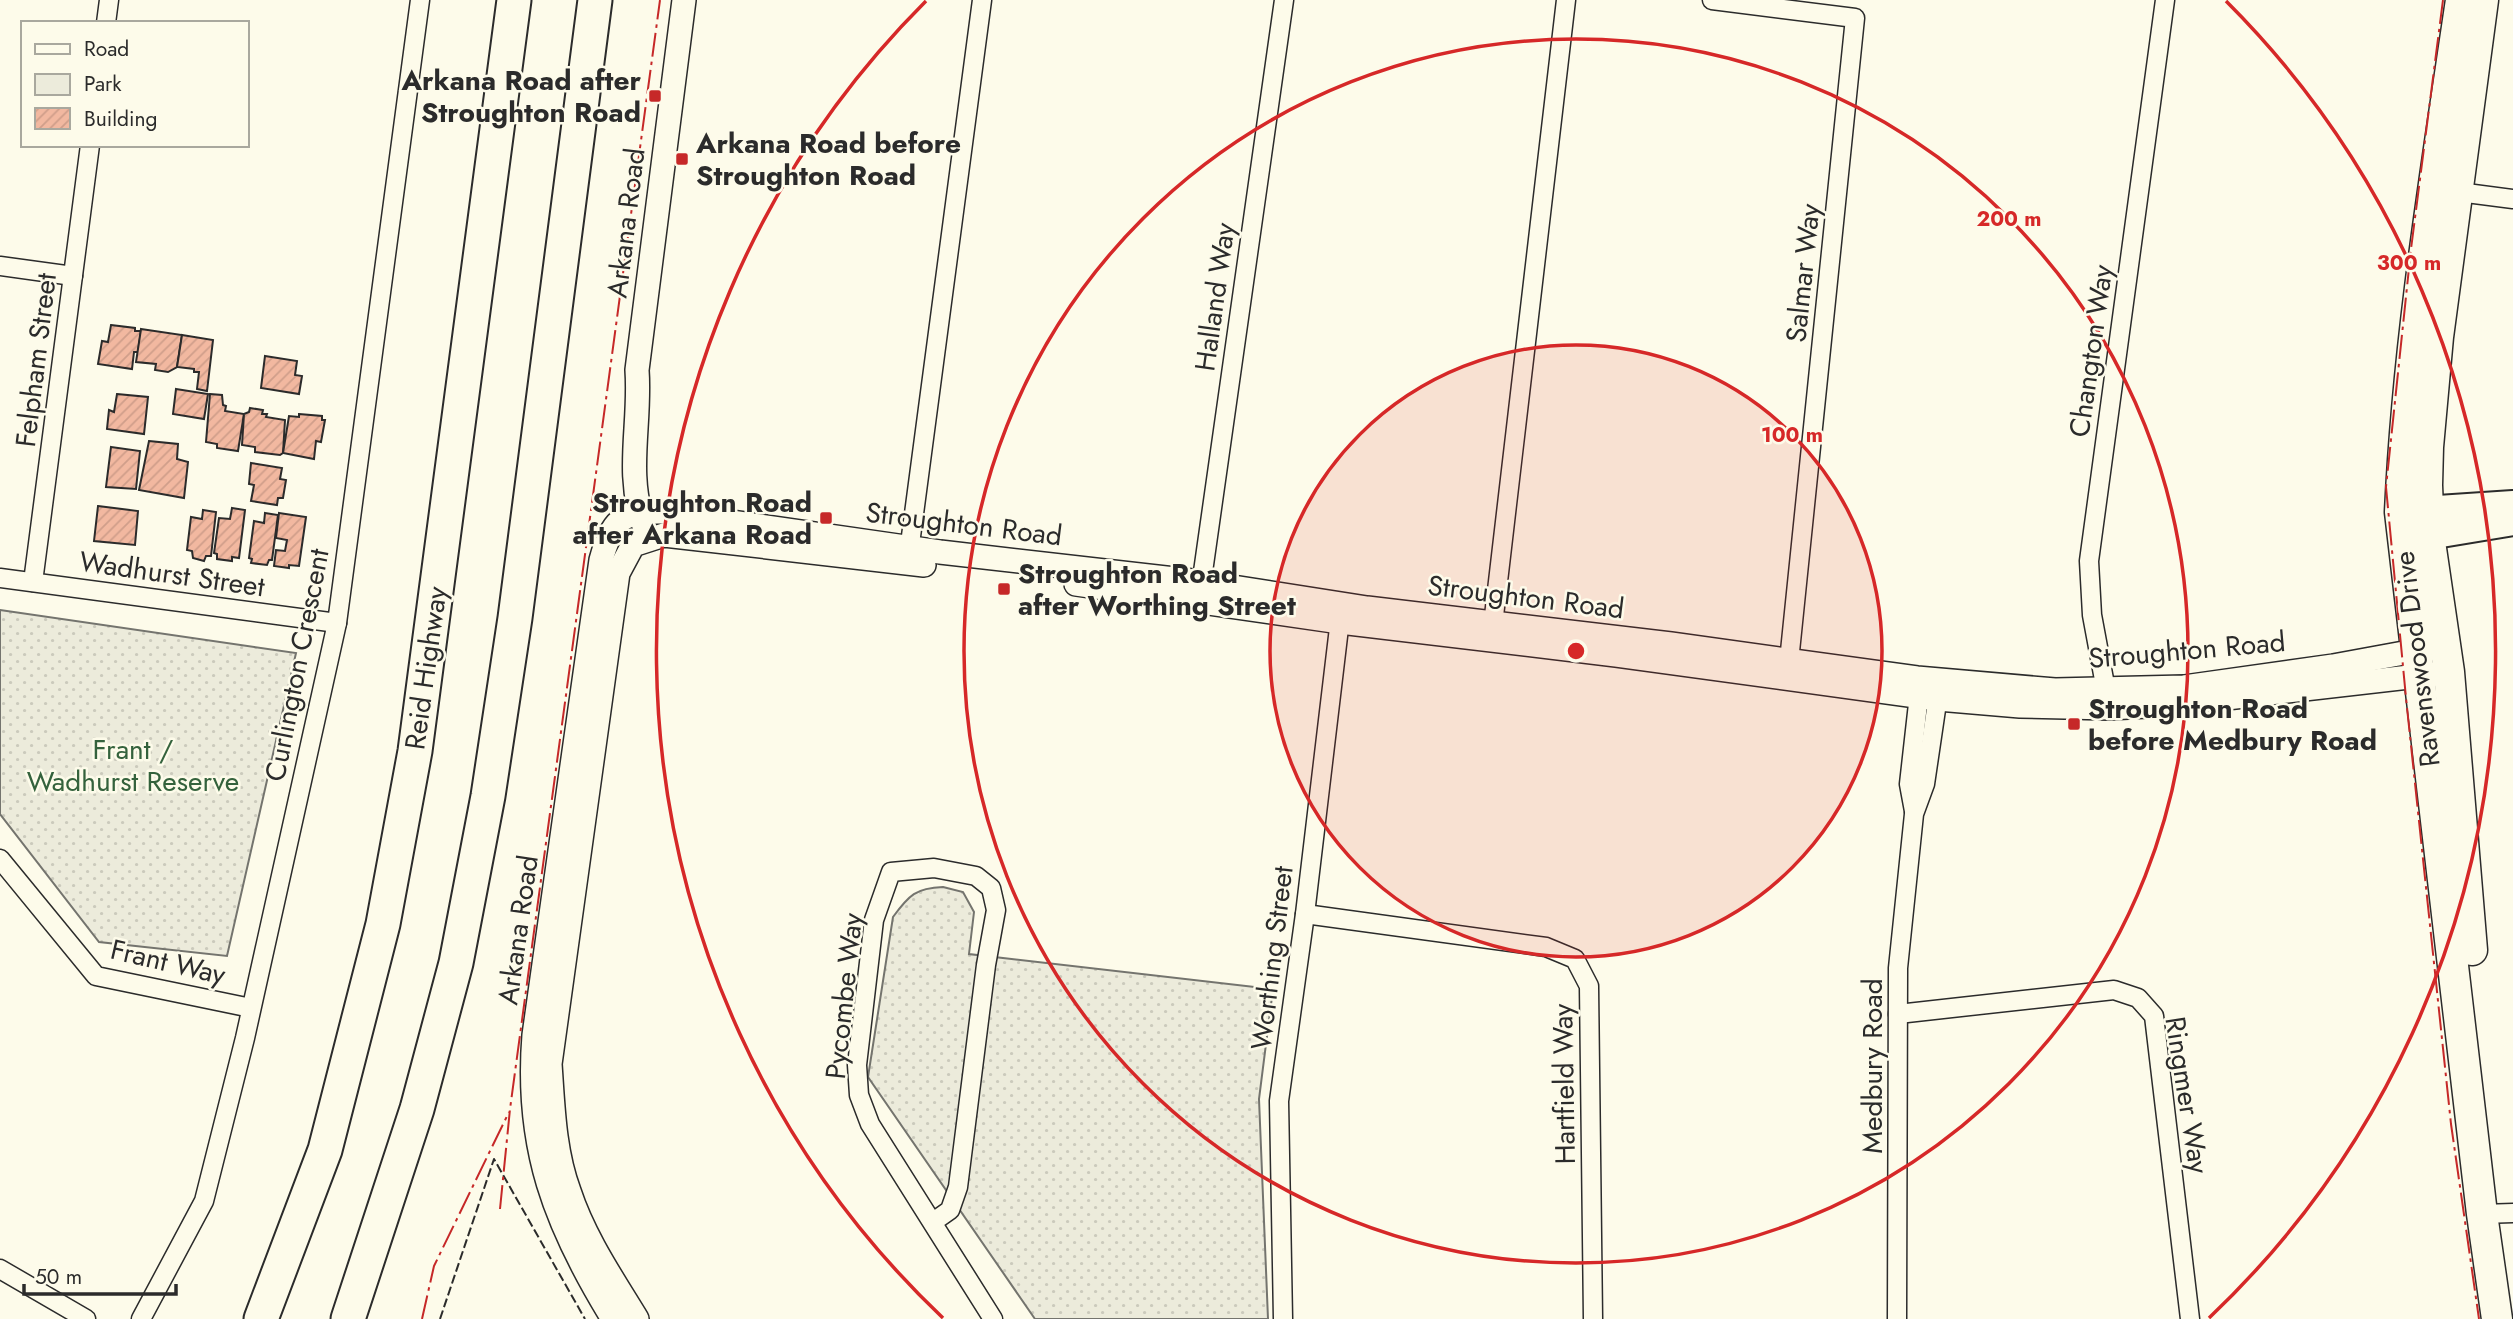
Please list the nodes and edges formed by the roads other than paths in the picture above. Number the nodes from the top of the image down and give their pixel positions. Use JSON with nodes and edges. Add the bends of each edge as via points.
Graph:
{"nodes":[{"id":1,"x":109,"y":0,"type":"edge"},
{"id":2,"x":420,"y":0,"type":"edge"},
{"id":3,"x":514,"y":0,"type":"edge"},
{"id":4,"x":595,"y":0,"type":"edge"},
{"id":5,"x":684,"y":0,"type":"edge"},
{"id":6,"x":982,"y":0,"type":"edge"},
{"id":7,"x":1284,"y":0,"type":"edge"},
{"id":8,"x":1566,"y":0,"type":"edge"},
{"id":9,"x":1712,"y":0,"type":"edge"},
{"id":10,"x":2165,"y":0,"type":"edge"},
{"id":11,"x":2461,"y":0,"type":"edge"},
{"id":12,"x":2483,"y":0,"type":"edge"},
{"id":13,"x":106,"y":21,"type":"edge"},
{"id":14,"x":90,"y":147,"type":"edge"},
{"id":15,"x":2445,"y":190,"type":"junction"},
{"id":16,"x":2513,"y":199,"type":"edge"},
{"id":17,"x":0,"y":266,"type":"edge"},
{"id":18,"x":73,"y":276,"type":"junction"},
{"id":19,"x":2513,"y":504,"type":"edge"},
{"id":20,"x":632,"y":515,"type":"junction"},
{"id":21,"x":2513,"y":522,"type":"edge"},
{"id":22,"x":2415,"y":524,"type":"junction"},
{"id":23,"x":642,"y":541,"type":"junction"},
{"id":24,"x":909,"y":555,"type":"junction"},
{"id":25,"x":0,"y":578,"type":"edge"},
{"id":26,"x":33,"y":582,"type":"junction"},
{"id":27,"x":1200,"y":592,"type":"junction"},
{"id":28,"x":1341,"y":613,"type":"junction"},
{"id":29,"x":337,"y":623,"type":"junction"},
{"id":30,"x":1493,"y":631,"type":"junction"},
{"id":31,"x":2447,"y":659,"type":"junction"},
{"id":32,"x":2418,"y":664,"type":"junction"},
{"id":33,"x":1788,"y":670,"type":"junction"},
{"id":34,"x":1930,"y":689,"type":"junction"},
{"id":35,"x":2107,"y":699,"type":"junction"},
{"id":36,"x":0,"y":859,"type":"edge"},
{"id":37,"x":1305,"y":914,"type":"junction"},
{"id":38,"x":251,"y":1008,"type":"junction"},
{"id":39,"x":1898,"y":1014,"type":"junction"},
{"id":40,"x":2499,"y":1214,"type":"edge"},
{"id":41,"x":933,"y":1222,"type":"junction"},
{"id":42,"x":0,"y":1269,"type":"edge"},
{"id":43,"x":2513,"y":1298,"type":"edge"},
{"id":44,"x":86,"y":1319,"type":"edge"},
{"id":45,"x":141,"y":1319,"type":"edge"},
{"id":46,"x":261,"y":1319,"type":"edge"},
{"id":47,"x":348,"y":1319,"type":"edge"},
{"id":48,"x":613,"y":1319,"type":"edge"},
{"id":49,"x":637,"y":1319,"type":"edge"},
{"id":50,"x":993,"y":1319,"type":"edge"},
{"id":51,"x":1283,"y":1319,"type":"edge"},
{"id":52,"x":1593,"y":1319,"type":"edge"},
{"id":53,"x":1897,"y":1319,"type":"edge"},
{"id":54,"x":2190,"y":1319,"type":"edge"},
{"id":55,"x":2497,"y":1319,"type":"edge"}],
"edges":[{"from":1,"to":13,"type":"street"},
{"from":2,"to":29,"type":"street","name":"Curlington Crescent"},
{"from":3,"to":46,"type":"highway","name":"Reid Highway","via":[[415,751],[385,911],[325,1150]]},
{"from":4,"to":47,"type":"highway","via":[[488,796],[456,963],[424,1083]]},
{"from":5,"to":20,"type":"street","name":"Arkana Road","via":[[638,370],[626,392],[620,494]]},
{"from":6,"to":24,"type":"street"},
{"from":7,"to":27,"type":"street","name":"Halland Way"},
{"from":8,"to":30,"type":"street"},
{"from":9,"to":33,"type":"street","name":"Salmar Way","via":[[1855,18]]},
{"from":10,"to":35,"type":"street","name":"Changton Way","via":[[2089,561],[2092,615]]},
{"from":11,"to":15,"type":"main road","name":"Ravenswood Drive"},
{"from":12,"to":15,"type":"main road","name":"Ravenswood Drive"},
{"from":14,"to":18,"type":"street","name":"Felpham Street"},
{"from":15,"to":16,"type":"street"},
{"from":15,"to":22,"type":"main road","name":"Ravenswood Drive","via":[[2403,438]]},
{"from":17,"to":18,"type":"street"},
{"from":18,"to":26,"type":"street","name":"Felpham Street"},
{"from":19,"to":22,"type":"main road"},
{"from":20,"to":23,"type":"street","name":"Arkana Road"},
{"from":20,"to":24,"type":"street","name":"Stroughton Road","via":[[662,512]]},
{"from":20,"to":48,"type":"street","name":"Arkana Road","via":[[614,524],[601,560],[532,1062],[534,1117],[549,1188],[573,1249]]},
{"from":21,"to":22,"type":"main road"},
{"from":22,"to":31,"type":"main road","name":"Ravenswood Drive"},
{"from":22,"to":32,"type":"main road","name":"Ravenswood Drive"},
{"from":23,"to":24,"type":"street","name":"Stroughton Road","via":[[664,535]]},
{"from":23,"to":49,"type":"street","name":"Arkana Road","via":[[625,556],[618,573],[550,1064],[554,1122],[568,1191]]},
{"from":24,"to":27,"type":"street","name":"Stroughton Road"},
{"from":25,"to":26,"type":"street","name":"Wadhurst Street"},
{"from":26,"to":29,"type":"street","name":"Wadhurst Street"},
{"from":27,"to":28,"type":"street","name":"Stroughton Road"},
{"from":28,"to":30,"type":"street","name":"Stroughton Road"},
{"from":28,"to":37,"type":"street","name":"Worthing Street"},
{"from":29,"to":38,"type":"street","name":"Curlington Crescent"},
{"from":30,"to":33,"type":"street","name":"Stroughton Road"},
{"from":31,"to":32,"type":"street","name":"Stroughton Road"},
{"from":31,"to":40,"type":"main road","name":"Ravenswood Drive","via":[[2467,910]]},
{"from":32,"to":35,"type":"street","name":"Stroughton Road","via":[[2167,705]]},
{"from":32,"to":40,"type":"main road","name":"Ravenswood Drive"},
{"from":33,"to":34,"type":"street","name":"Stroughton Road"},
{"from":34,"to":35,"type":"street","name":"Stroughton Road","via":[[2020,706]]},
{"from":34,"to":39,"type":"street","name":"Medbury Road","via":[[1925,784],[1914,814],[1898,968]]},
{"from":36,"to":38,"type":"street","name":"Frant Way","via":[[96,976]]},
{"from":37,"to":51,"type":"street","name":"Worthing Street","via":[[1279,1101]]},
{"from":37,"to":52,"type":"street","name":"Hartfield Way","via":[[1546,947],[1574,959],[1589,986]]},
{"from":38,"to":45,"type":"street","name":"Curlington Crescent","via":[[204,1200]]},
{"from":39,"to":53,"type":"street","name":"Medbury Road"},
{"from":39,"to":54,"type":"street","name":"Ringmer Way","via":[[2114,990],[2138,998],[2154,1016]]},
{"from":40,"to":43,"type":"main road","name":"Ravenswood Drive"},
{"from":40,"to":55,"type":"main road","name":"Ravenswood Drive"},
{"from":41,"to":41,"type":"street","name":"Pycombe Way","via":[[950,1210],[958,1187],[996,910],[990,888],[976,876],[934,868],[891,873],[874,920],[857,1065],[859,1095],[870,1124]]},
{"from":41,"to":50,"type":"street","name":"Pycombe Way"},
{"from":42,"to":44,"type":"street"}]}
